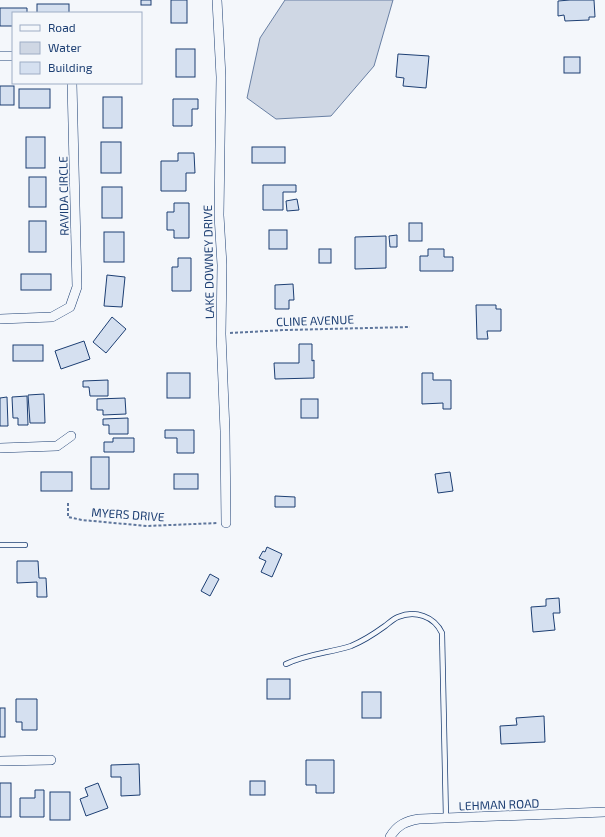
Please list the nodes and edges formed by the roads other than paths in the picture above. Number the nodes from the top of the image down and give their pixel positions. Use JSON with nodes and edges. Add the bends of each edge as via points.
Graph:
{"nodes":[{"id":1,"x":218,"y":0,"type":"edge"},
{"id":2,"x":0,"y":56,"type":"edge"},
{"id":3,"x":12,"y":56,"type":"edge"},
{"id":4,"x":72,"y":84,"type":"edge"},
{"id":5,"x":0,"y":319,"type":"edge"},
{"id":6,"x":71,"y":436,"type":"dead end"},
{"id":7,"x":0,"y":448,"type":"edge"},
{"id":8,"x":226,"y":523,"type":"road end"},
{"id":9,"x":25,"y":545,"type":"dead end"},
{"id":10,"x":0,"y":546,"type":"edge"},
{"id":11,"x":286,"y":664,"type":"dead end"},
{"id":12,"x":51,"y":760,"type":"dead end"},
{"id":13,"x":0,"y":761,"type":"edge"},
{"id":14,"x":605,"y":812,"type":"edge"},
{"id":15,"x":446,"y":818,"type":"junction"},
{"id":16,"x":390,"y":837,"type":"edge"}],
"edges":[{"from":1,"to":8,"type":"street","name":"LAKE DOWNEY DRIVE","via":[[221,77],[219,215],[226,432]]},
{"from":2,"to":3,"type":"street"},
{"from":4,"to":5,"type":"street","name":"RAVIDA CIRCLE","via":[[77,286],[70,307],[52,317]]},
{"from":6,"to":7,"type":"street","via":[[57,446]]},
{"from":9,"to":10,"type":"lane"},
{"from":11,"to":15,"type":"lane","via":[[297,658],[343,649],[406,615],[430,618],[442,633]]},
{"from":12,"to":13,"type":"street"},
{"from":14,"to":15,"type":"street","name":"LEHMAN ROAD"},
{"from":15,"to":16,"type":"street","name":"LEHMAN ROAD","via":[[407,821]]}]}
